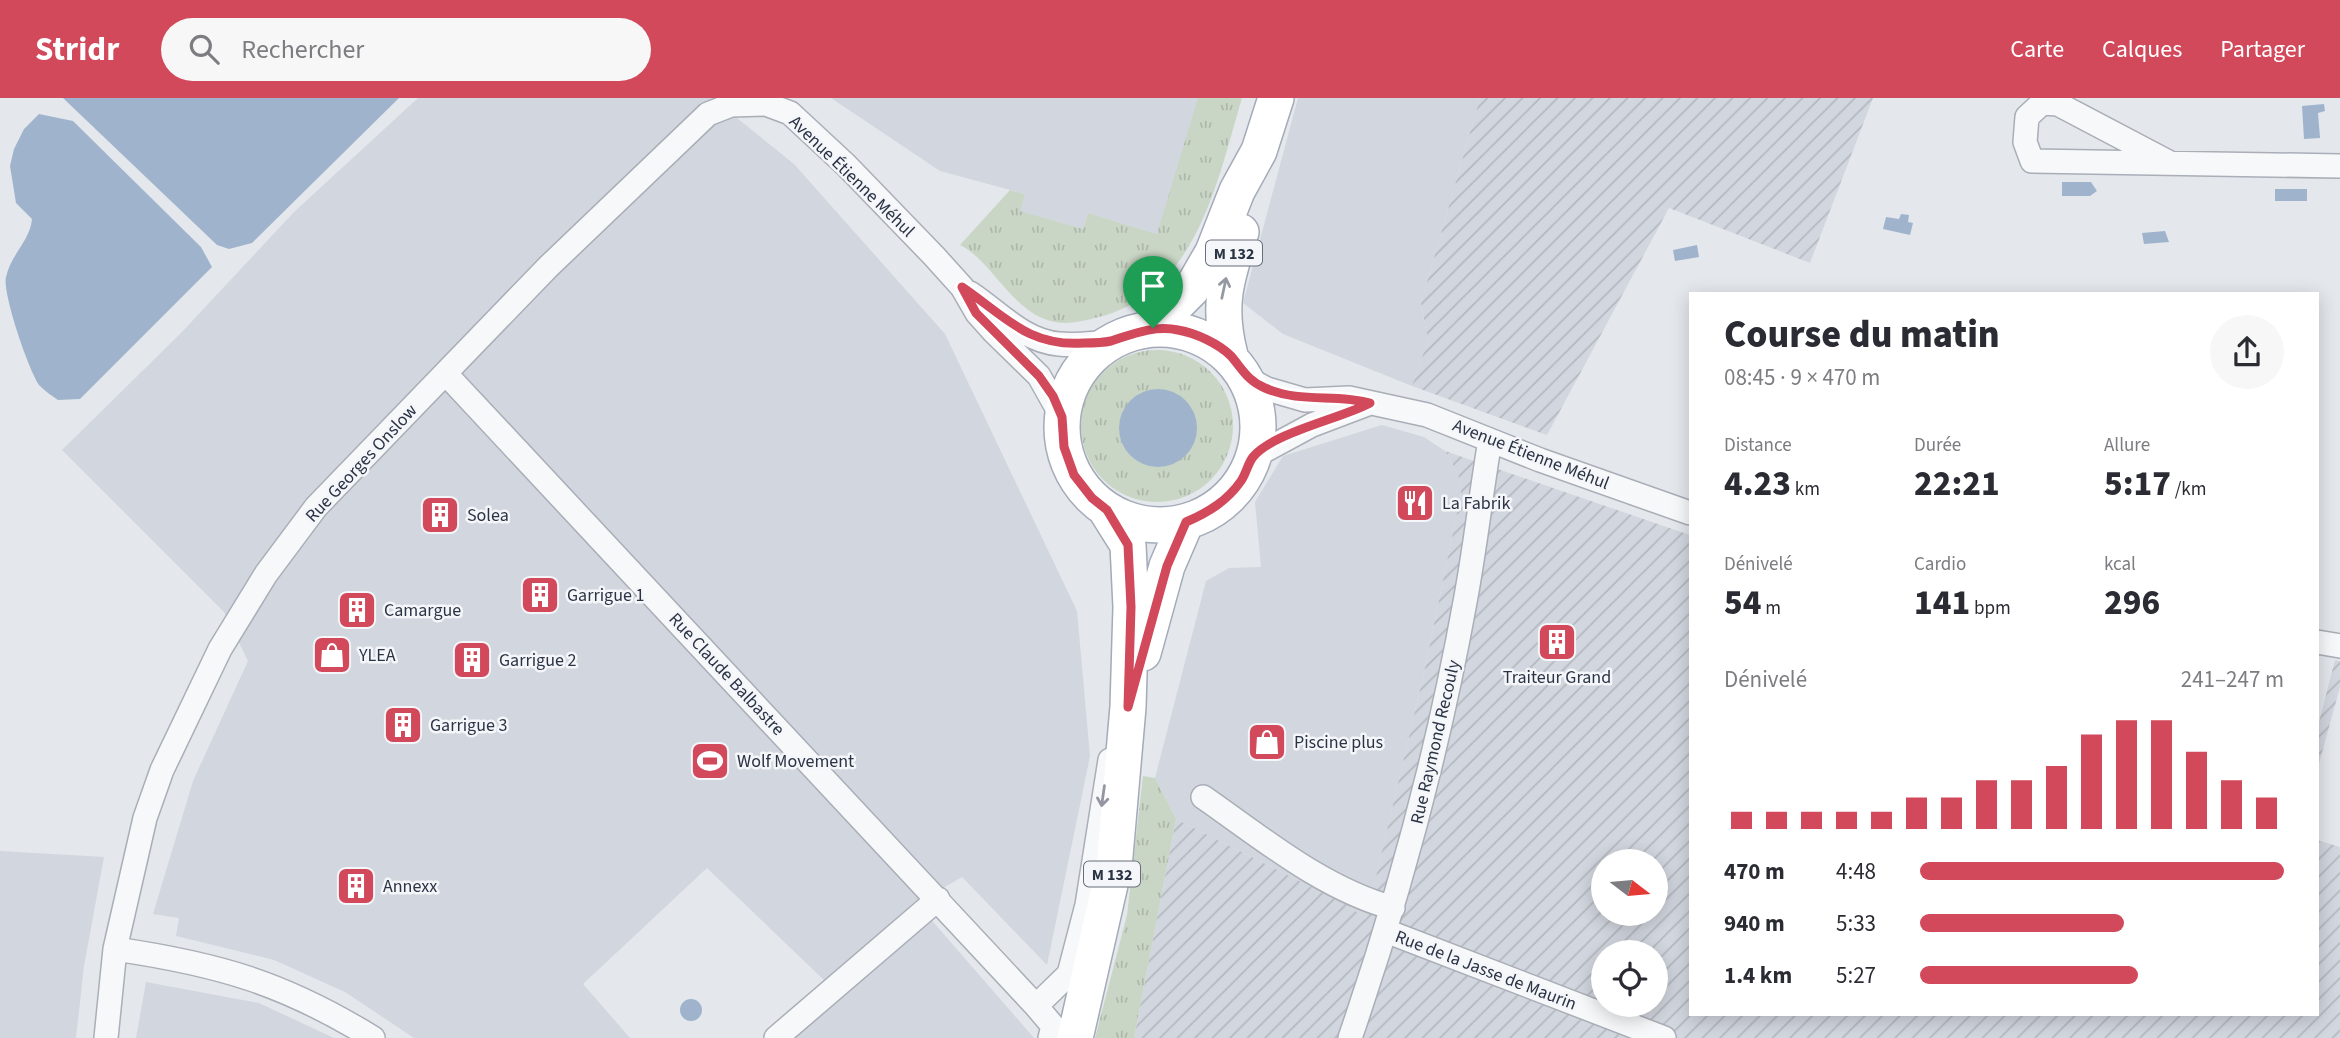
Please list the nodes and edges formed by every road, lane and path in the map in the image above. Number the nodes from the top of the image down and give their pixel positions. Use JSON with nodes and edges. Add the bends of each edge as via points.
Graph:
{"nodes":[{"id":1,"x":1276,"y":98,"type":"edge"},
{"id":2,"x":730,"y":101,"type":"edge"},
{"id":3,"x":1259,"y":151,"type":"junction"},
{"id":4,"x":2170,"y":163,"type":"junction"},
{"id":5,"x":2340,"y":166,"type":"edge"},
{"id":6,"x":962,"y":287,"type":"junction"},
{"id":7,"x":1153,"y":328,"type":"junction"},
{"id":8,"x":1108,"y":342,"type":"junction"},
{"id":9,"x":1239,"y":367,"type":"junction"},
{"id":10,"x":446,"y":374,"type":"junction"},
{"id":11,"x":1370,"y":403,"type":"junction"},
{"id":12,"x":1062,"y":417,"type":"junction"},
{"id":13,"x":1490,"y":440,"type":"junction"},
{"id":14,"x":1253,"y":457,"type":"junction"},
{"id":15,"x":1107,"y":510,"type":"junction"},
{"id":16,"x":1689,"y":513,"type":"edge"},
{"id":17,"x":1186,"y":522,"type":"junction"},
{"id":18,"x":2319,"y":642,"type":"edge"},
{"id":19,"x":2340,"y":646,"type":"edge"},
{"id":20,"x":1128,"y":707,"type":"junction"},
{"id":21,"x":1203,"y":797,"type":"dead end"},
{"id":22,"x":938,"y":899,"type":"junction"},
{"id":23,"x":1394,"y":908,"type":"junction"},
{"id":24,"x":1386,"y":931,"type":"junction"},
{"id":25,"x":115,"y":949,"type":"junction"},
{"id":26,"x":1037,"y":1006,"type":"junction"},
{"id":27,"x":106,"y":1038,"type":"edge"},
{"id":28,"x":373,"y":1038,"type":"edge"},
{"id":29,"x":776,"y":1038,"type":"edge"},
{"id":30,"x":1050,"y":1038,"type":"edge"},
{"id":31,"x":1075,"y":1038,"type":"edge"},
{"id":32,"x":1350,"y":1038,"type":"edge"},
{"id":33,"x":1664,"y":1038,"type":"edge"}],
"edges":[{"from":1,"to":3,"type":"main road","number":"M 132"},
{"from":2,"to":6,"type":"street","name":"Avenue Étienne Méhul","via":[[766,104],[790,113]]},
{"from":2,"to":10,"type":"street","name":"Rue Georges Onslow","via":[[697,121]]},
{"from":3,"to":7,"type":"main road","number":"M 132","via":[[1208,261],[1185,296]]},
{"from":9,"to":3,"type":"main road","number":"M 132","one_way":true,"via":[[1223,331],[1222,299],[1252,197]]},
{"from":4,"to":4,"type":"street","via":[[2058,104],[2042,103],[2027,117],[2025,142],[2032,161]]},
{"from":4,"to":5,"type":"street"},
{"from":6,"to":8,"type":"street","name":"Avenue Étienne Méhul","via":[[1016,328],[1044,342]]},
{"from":6,"to":12,"type":"street","name":"Avenue Étienne Méhul","via":[[976,313],[1039,376]]},
{"from":7,"to":8,"type":"main road"},
{"from":7,"to":9,"type":"main road","via":[[1203,338]]},
{"from":8,"to":12,"type":"main road","via":[[1080,370]]},
{"from":9,"to":11,"type":"street","name":"Avenue Étienne Méhul","via":[[1267,389],[1305,400],[1349,397]]},
{"from":9,"to":14,"type":"main road","via":[[1257,410]]},
{"from":10,"to":22,"type":"street","name":"Rue Claude Balbastre"},
{"from":10,"to":25,"type":"street","name":"Rue Georges Onslow","via":[[316,507],[220,649],[149,806]]},
{"from":11,"to":13,"type":"street","name":"Avenue Étienne Méhul","via":[[1427,415]]},
{"from":11,"to":14,"type":"street","via":[[1312,425]]},
{"from":12,"to":15,"type":"main road","via":[[1064,447],[1074,475]]},
{"from":13,"to":16,"type":"street","name":"Avenue Étienne Méhul"},
{"from":13,"to":23,"type":"street","name":"Rue Raymond Recouly","via":[[1450,678]]},
{"from":14,"to":17,"type":"main road","via":[[1227,499]]},
{"from":15,"to":17,"type":"main road","via":[[1139,523]]},
{"from":15,"to":20,"type":"main road","number":"M 132","via":[[1128,545]]},
{"from":17,"to":20,"type":"main road","number":"M 132","via":[[1167,566]]},
{"from":18,"to":19,"type":"street"},
{"from":20,"to":26,"type":"street","one_way":true,"via":[[1109,763],[1096,858],[1069,974]]},
{"from":20,"to":31,"type":"main road","number":"M 132","via":[[1114,867]]},
{"from":21,"to":23,"type":"street","name":"Rue de la Jasse de Maurin","via":[[1294,860],[1359,897]]},
{"from":22,"to":26,"type":"street","name":"Rue Claude Balbastre"},
{"from":22,"to":29,"type":"street"},
{"from":23,"to":24,"type":"street","name":"Rue Raymond Recouly"},
{"from":24,"to":32,"type":"street","name":"Rue Raymond Recouly"},
{"from":24,"to":33,"type":"street","name":"Rue de la Jasse de Maurin"},
{"from":25,"to":27,"type":"street","name":"Rue Georges Onslow"},
{"from":25,"to":28,"type":"street","via":[[237,973],[320,1006]]},
{"from":26,"to":30,"type":"street","name":"Rue Claude Balbastre","via":[[1053,1027]]}]}
